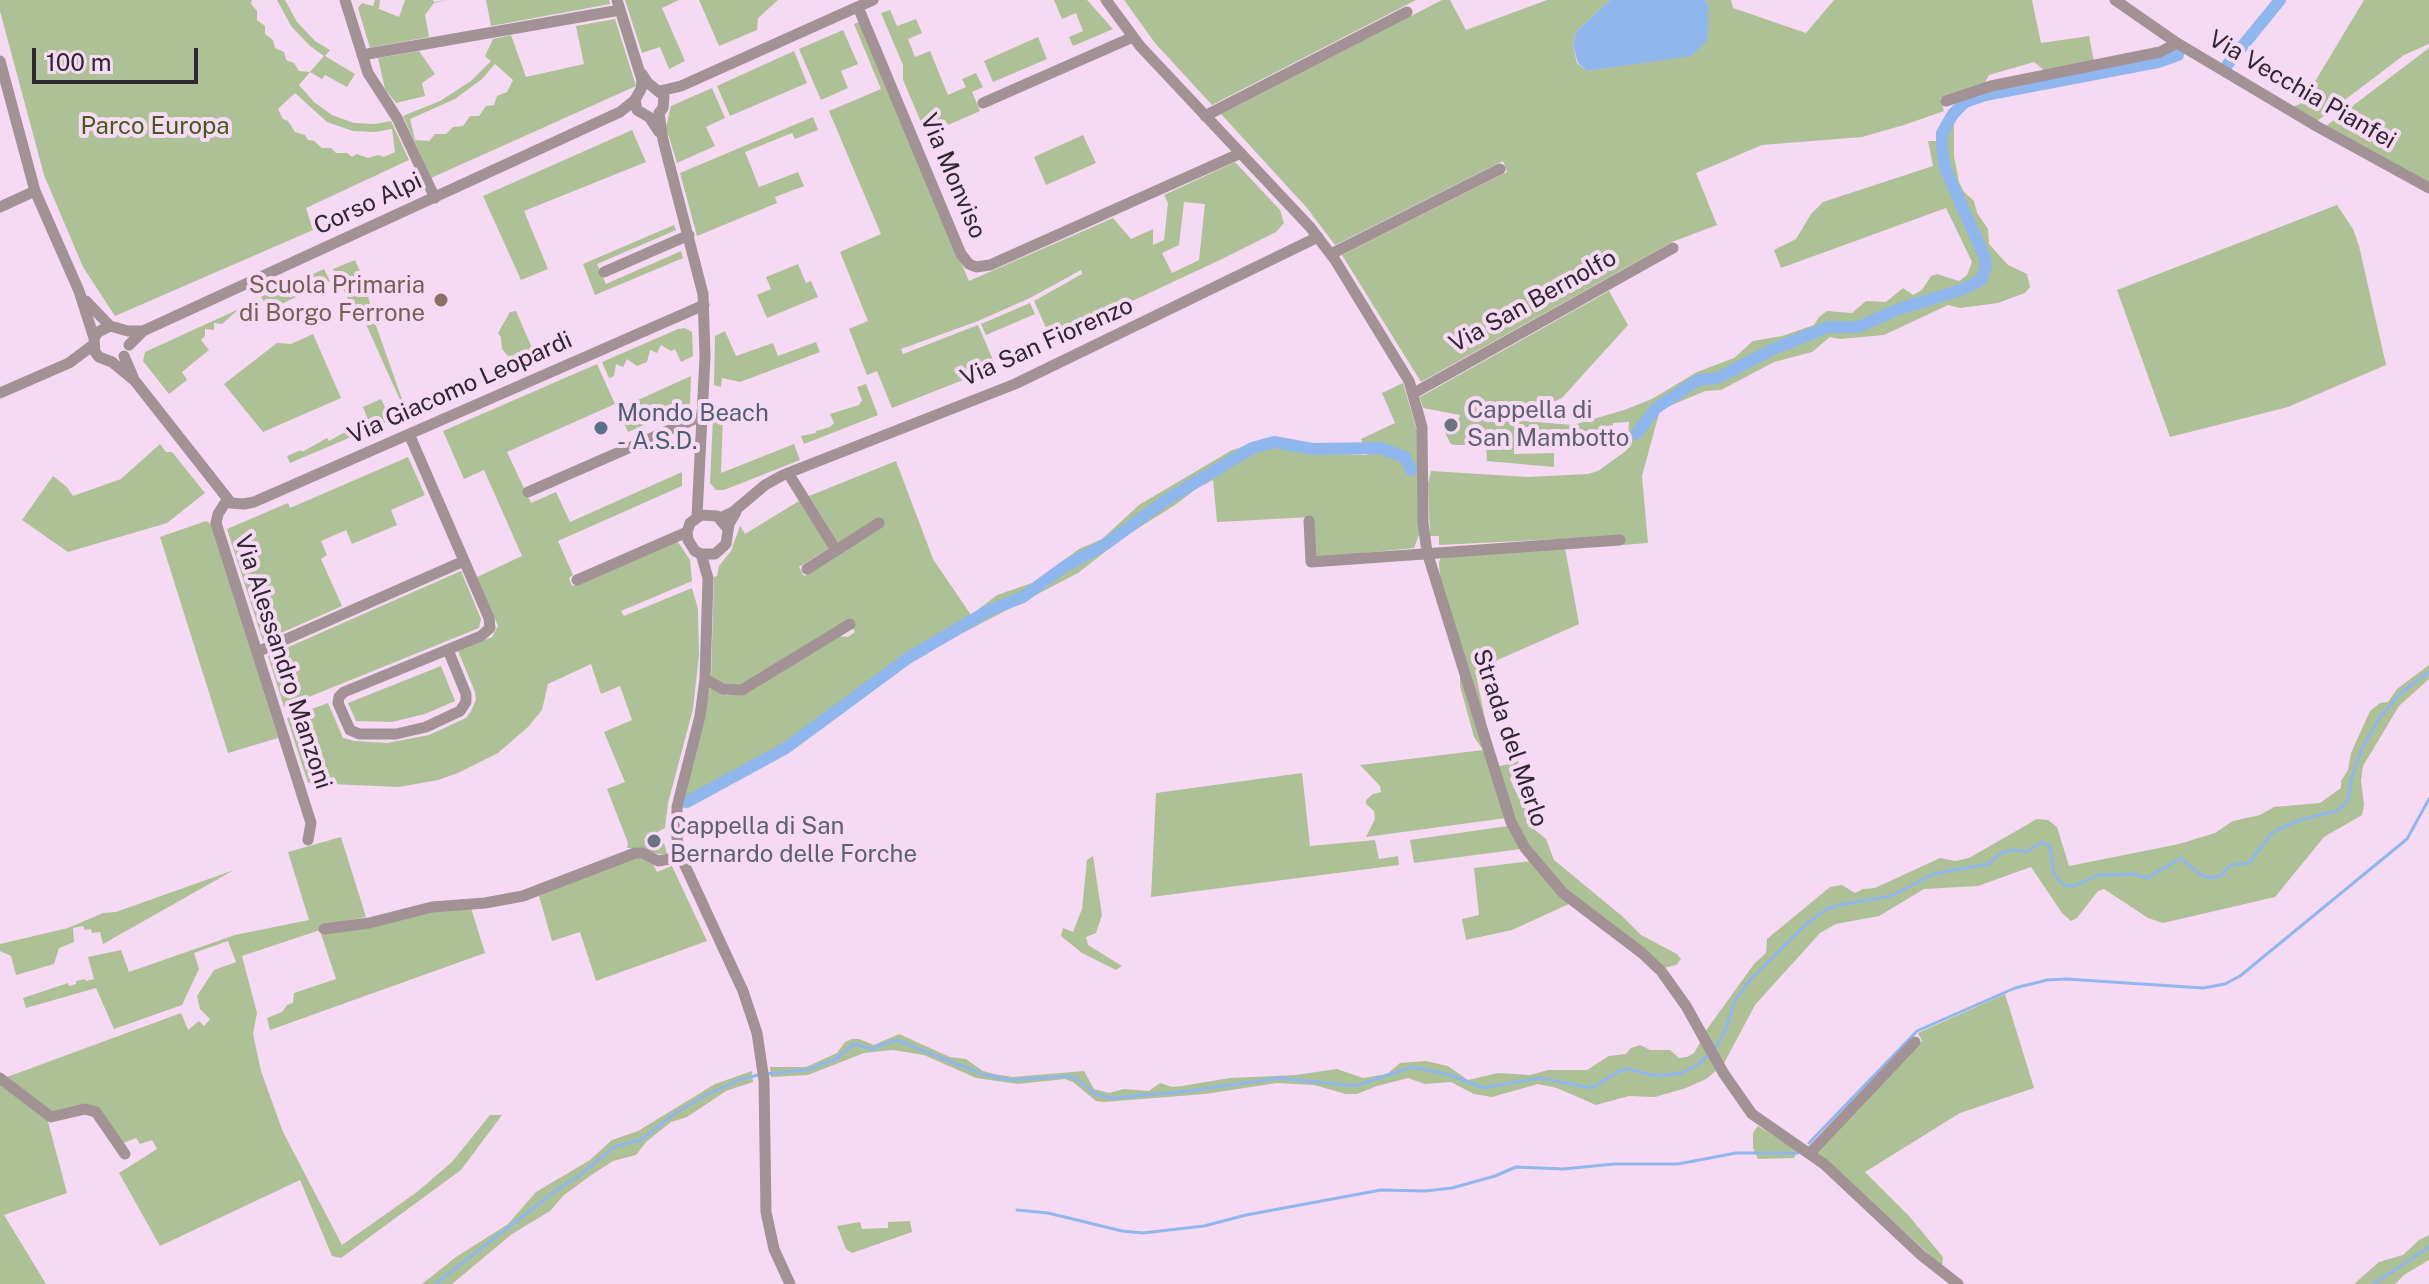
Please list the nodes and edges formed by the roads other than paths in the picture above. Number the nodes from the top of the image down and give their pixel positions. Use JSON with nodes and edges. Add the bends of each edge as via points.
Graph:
{"nodes":[{"id":1,"x":345,"y":0,"type":"edge"},
{"id":2,"x":873,"y":0,"type":"edge"},
{"id":3,"x":1106,"y":0,"type":"edge"},
{"id":4,"x":2115,"y":0,"type":"edge"},
{"id":5,"x":619,"y":5,"type":"edge"},
{"id":6,"x":858,"y":7,"type":"junction"},
{"id":7,"x":1407,"y":12,"type":"dead end"},
{"id":8,"x":1133,"y":37,"type":"junction"},
{"id":9,"x":2177,"y":43,"type":"junction"},
{"id":10,"x":362,"y":55,"type":"junction"},
{"id":11,"x":0,"y":61,"type":"edge"},
{"id":12,"x":3,"y":85,"type":"edge"},
{"id":13,"x":650,"y":101,"type":"junction"},
{"id":14,"x":1946,"y":101,"type":"dead end"},
{"id":15,"x":983,"y":103,"type":"dead end"},
{"id":16,"x":1205,"y":116,"type":"junction"},
{"id":17,"x":1241,"y":153,"type":"junction"},
{"id":18,"x":1500,"y":169,"type":"dead end"},
{"id":19,"x":2429,"y":188,"type":"edge"},
{"id":20,"x":35,"y":191,"type":"junction"},
{"id":21,"x":435,"y":198,"type":"junction"},
{"id":22,"x":0,"y":207,"type":"edge"},
{"id":23,"x":689,"y":235,"type":"junction"},
{"id":24,"x":1318,"y":237,"type":"junction"},
{"id":25,"x":1673,"y":248,"type":"dead end"},
{"id":26,"x":1331,"y":254,"type":"junction"},
{"id":27,"x":604,"y":272,"type":"dead end"},
{"id":28,"x":79,"y":291,"type":"junction"},
{"id":29,"x":704,"y":305,"type":"junction"},
{"id":30,"x":116,"y":328,"type":"junction"},
{"id":31,"x":143,"y":331,"type":"junction"},
{"id":32,"x":94,"y":342,"type":"junction"},
{"id":33,"x":126,"y":350,"type":"junction"},
{"id":34,"x":99,"y":357,"type":"junction"},
{"id":35,"x":112,"y":362,"type":"junction"},
{"id":36,"x":69,"y":363,"type":"junction"},
{"id":37,"x":135,"y":381,"type":"junction"},
{"id":38,"x":0,"y":393,"type":"edge"},
{"id":39,"x":1414,"y":393,"type":"junction"},
{"id":40,"x":704,"y":415,"type":"junction"},
{"id":41,"x":409,"y":434,"type":"junction"},
{"id":42,"x":788,"y":473,"type":"junction"},
{"id":43,"x":528,"y":492,"type":"dead end"},
{"id":44,"x":229,"y":501,"type":"junction"},
{"id":45,"x":738,"y":508,"type":"junction"},
{"id":46,"x":709,"y":516,"type":"junction"},
{"id":47,"x":1309,"y":521,"type":"dead end"},
{"id":48,"x":879,"y":523,"type":"dead end"},
{"id":49,"x":728,"y":529,"type":"junction"},
{"id":50,"x":687,"y":536,"type":"junction"},
{"id":51,"x":1620,"y":540,"type":"dead end"},
{"id":52,"x":836,"y":550,"type":"junction"},
{"id":53,"x":1427,"y":552,"type":"junction"},
{"id":54,"x":701,"y":554,"type":"junction"},
{"id":55,"x":715,"y":554,"type":"junction"},
{"id":56,"x":464,"y":561,"type":"junction"},
{"id":57,"x":807,"y":569,"type":"dead end"},
{"id":58,"x":707,"y":574,"type":"junction"},
{"id":59,"x":577,"y":580,"type":"dead end"},
{"id":60,"x":850,"y":624,"type":"dead end"},
{"id":61,"x":448,"y":650,"type":"junction"},
{"id":62,"x":257,"y":652,"type":"junction"},
{"id":63,"x":705,"y":679,"type":"junction"},
{"id":64,"x":308,"y":840,"type":"dead end"},
{"id":65,"x":681,"y":857,"type":"junction"},
{"id":66,"x":324,"y":929,"type":"dead end"},
{"id":67,"x":1915,"y":1042,"type":"dead end"},
{"id":68,"x":0,"y":1078,"type":"edge"},
{"id":69,"x":1810,"y":1153,"type":"junction"},
{"id":70,"x":125,"y":1154,"type":"dead end"},
{"id":71,"x":790,"y":1284,"type":"edge"},
{"id":72,"x":1958,"y":1284,"type":"edge"}],
"edges":[{"from":1,"to":10,"type":"street"},
{"from":2,"to":6,"type":"street","name":"Corso Alpi"},
{"from":3,"to":8,"type":"street"},
{"from":4,"to":9,"type":"street","name":"Via Vecchia Pianfei"},
{"from":5,"to":10,"type":"street"},
{"from":5,"to":13,"type":"street"},
{"from":6,"to":13,"type":"street","name":"Corso Alpi"},
{"from":6,"to":17,"type":"street","name":"Via Monviso","via":[[961,254],[976,267]]},
{"from":7,"to":16,"type":"street"},
{"from":8,"to":15,"type":"street"},
{"from":8,"to":16,"type":"street"},
{"from":9,"to":14,"type":"street","via":[[2160,52],[1991,86]]},
{"from":9,"to":19,"type":"street","name":"Via Vecchia Pianfei"},
{"from":10,"to":21,"type":"street"},
{"from":11,"to":12,"type":"street"},
{"from":12,"to":20,"type":"street"},
{"from":13,"to":21,"type":"street","name":"Corso Alpi"},
{"from":13,"to":23,"type":"street"},
{"from":16,"to":17,"type":"street"},
{"from":17,"to":24,"type":"street"},
{"from":18,"to":26,"type":"street"},
{"from":20,"to":22,"type":"street"},
{"from":20,"to":28,"type":"street"},
{"from":21,"to":31,"type":"street","name":"Corso Alpi"},
{"from":23,"to":27,"type":"street"},
{"from":23,"to":29,"type":"street"},
{"from":24,"to":26,"type":"street"},
{"from":24,"to":42,"type":"street","name":"Via San Fiorenzo","via":[[1015,384]]},
{"from":25,"to":39,"type":"street","name":"Via San Bernolfo"},
{"from":26,"to":39,"type":"street"},
{"from":28,"to":30,"type":"street","via":[[95,313]]},
{"from":28,"to":32,"type":"street"},
{"from":29,"to":40,"type":"street"},
{"from":29,"to":41,"type":"street","name":"Via Giacomo Leopardi"},
{"from":30,"to":31,"type":"street","name":"Corso Alpi"},
{"from":30,"to":32,"type":"street","via":[[98,332]]},
{"from":30,"to":33,"type":"street"},
{"from":31,"to":33,"type":"street","name":"Corso Alpi"},
{"from":32,"to":34,"type":"street"},
{"from":32,"to":36,"type":"street"},
{"from":33,"to":35,"type":"street"},
{"from":33,"to":37,"type":"street"},
{"from":34,"to":35,"type":"street"},
{"from":34,"to":36,"type":"street"},
{"from":35,"to":37,"type":"street"},
{"from":36,"to":38,"type":"street"},
{"from":37,"to":44,"type":"street"},
{"from":39,"to":53,"type":"street","via":[[1423,434]]},
{"from":40,"to":43,"type":"street"},
{"from":40,"to":46,"type":"street","via":[[700,490]]},
{"from":41,"to":44,"type":"street","name":"Via Giacomo Leopardi","via":[[254,502]]},
{"from":41,"to":56,"type":"street"},
{"from":42,"to":45,"type":"street","name":"Via San Fiorenzo","via":[[761,487]]},
{"from":42,"to":52,"type":"street"},
{"from":44,"to":62,"type":"street","name":"Via Alessandro Manzoni","via":[[216,523]]},
{"from":45,"to":46,"type":"street","name":"Via San Fiorenzo"},
{"from":45,"to":49,"type":"street","name":"Via San Fiorenzo"},
{"from":46,"to":49,"type":"street"},
{"from":46,"to":50,"type":"street","via":[[690,523]]},
{"from":47,"to":53,"type":"street","via":[[1311,562]]},
{"from":48,"to":52,"type":"street"},
{"from":49,"to":55,"type":"street","via":[[726,544]]},
{"from":50,"to":54,"type":"street"},
{"from":50,"to":59,"type":"street"},
{"from":51,"to":53,"type":"street"},
{"from":52,"to":57,"type":"street"},
{"from":53,"to":69,"type":"street","name":"Strada del Merlo","via":[[1518,838],[1563,893],[1661,971],[1752,1114]]},
{"from":54,"to":55,"type":"street"},
{"from":54,"to":58,"type":"street"},
{"from":55,"to":58,"type":"street"},
{"from":56,"to":61,"type":"street","via":[[490,628]]},
{"from":56,"to":62,"type":"street"},
{"from":58,"to":63,"type":"street"},
{"from":60,"to":63,"type":"street","via":[[742,690],[723,689]]},
{"from":61,"to":61,"type":"street","via":[[341,694],[338,703],[350,730],[396,734],[460,711],[466,694]]},
{"from":62,"to":64,"type":"street","name":"Via Alessandro Manzoni","via":[[311,823]]},
{"from":63,"to":65,"type":"street","via":[[677,807]]},
{"from":65,"to":66,"type":"street","via":[[658,861],[635,853],[523,896],[432,907]]},
{"from":65,"to":71,"type":"street","via":[[757,1033],[766,1212],[774,1249]]},
{"from":67,"to":69,"type":"street"},
{"from":68,"to":70,"type":"street","via":[[51,1117],[85,1109],[96,1112]]},
{"from":69,"to":72,"type":"street","name":"Strada del Merlo"}]}
